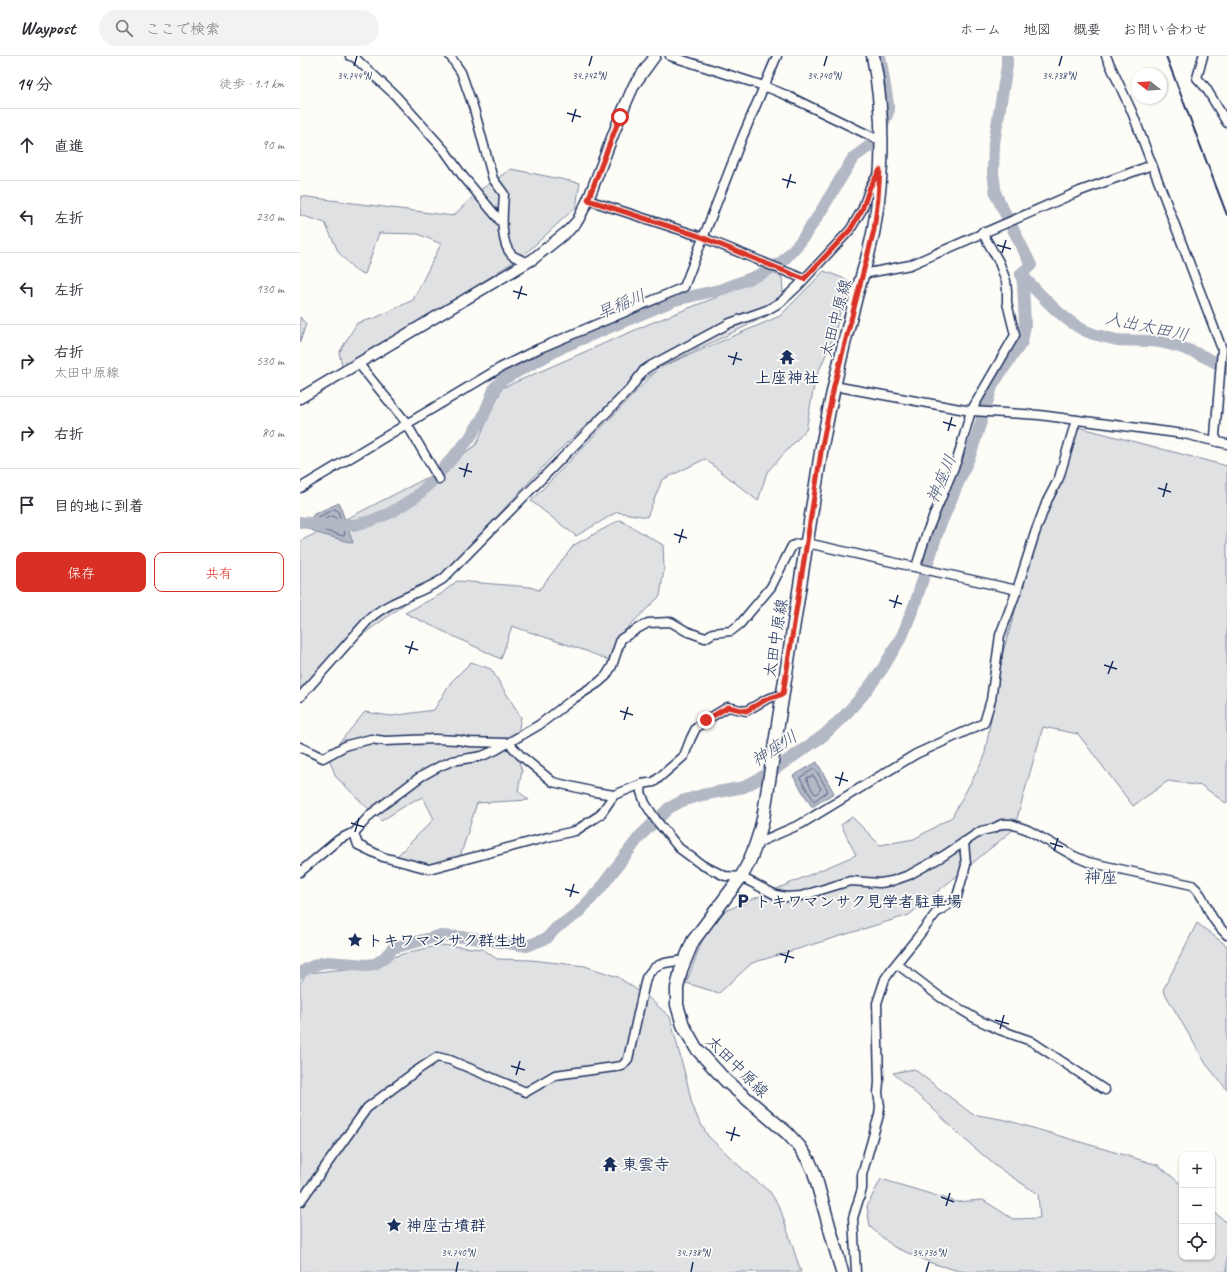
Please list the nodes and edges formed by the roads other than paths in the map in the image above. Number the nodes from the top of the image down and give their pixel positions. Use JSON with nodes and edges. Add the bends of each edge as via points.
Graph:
{"nodes":[{"id":1,"x":350,"y":56,"type":"edge"},
{"id":2,"x":450,"y":56,"type":"edge"},
{"id":3,"x":655,"y":56,"type":"edge"},
{"id":4,"x":670,"y":56,"type":"edge"},
{"id":5,"x":776,"y":56,"type":"edge"},
{"id":6,"x":873,"y":56,"type":"edge"},
{"id":7,"x":1106,"y":56,"type":"edge"},
{"id":8,"x":1202,"y":56,"type":"edge"},
{"id":9,"x":764,"y":86,"type":"junction"},
{"id":10,"x":1227,"y":123,"type":"edge"},
{"id":11,"x":881,"y":141,"type":"junction"},
{"id":12,"x":1152,"y":165,"type":"junction"},
{"id":13,"x":880,"y":170,"type":"junction"},
{"id":14,"x":588,"y":200,"type":"junction"},
{"id":15,"x":502,"y":223,"type":"junction"},
{"id":16,"x":982,"y":232,"type":"junction"},
{"id":17,"x":703,"y":238,"type":"junction"},
{"id":18,"x":526,"y":262,"type":"junction"},
{"id":19,"x":863,"y":274,"type":"junction"},
{"id":20,"x":804,"y":279,"type":"junction"},
{"id":21,"x":358,"y":363,"type":"junction"},
{"id":22,"x":834,"y":386,"type":"junction"},
{"id":23,"x":300,"y":398,"type":"edge"},
{"id":24,"x":971,"y":410,"type":"junction"},
{"id":25,"x":1076,"y":420,"type":"junction"},
{"id":26,"x":407,"y":425,"type":"junction"},
{"id":27,"x":1218,"y":442,"type":"junction"},
{"id":28,"x":1227,"y":444,"type":"edge"},
{"id":29,"x":439,"y":478,"type":"dead end"},
{"id":30,"x":300,"y":488,"type":"edge"},
{"id":31,"x":806,"y":543,"type":"junction"},
{"id":32,"x":916,"y":567,"type":"junction"},
{"id":33,"x":1017,"y":590,"type":"junction"},
{"id":34,"x":783,"y":694,"type":"junction"},
{"id":35,"x":300,"y":697,"type":"edge"},
{"id":36,"x":509,"y":743,"type":"junction"},
{"id":37,"x":300,"y":747,"type":"edge"},
{"id":38,"x":642,"y":784,"type":"junction"},
{"id":39,"x":614,"y":795,"type":"junction"},
{"id":40,"x":354,"y":833,"type":"junction"},
{"id":41,"x":964,"y":842,"type":"junction"},
{"id":42,"x":757,"y":843,"type":"junction"},
{"id":43,"x":300,"y":872,"type":"edge"},
{"id":44,"x":741,"y":877,"type":"junction"},
{"id":45,"x":1227,"y":935,"type":"edge"},
{"id":46,"x":684,"y":960,"type":"junction"},
{"id":47,"x":897,"y":964,"type":"junction"},
{"id":48,"x":1105,"y":1090,"type":"dead end"},
{"id":49,"x":300,"y":1202,"type":"edge"},
{"id":50,"x":842,"y":1272,"type":"edge"},
{"id":51,"x":856,"y":1272,"type":"edge"}],
"edges":[{"from":1,"to":15,"type":"street","via":[[395,95],[445,151]]},
{"from":2,"to":15,"type":"street","via":[[461,72],[474,109],[493,179],[504,194]]},
{"from":3,"to":14,"type":"street","via":[[634,85]]},
{"from":4,"to":9,"type":"street"},
{"from":5,"to":9,"type":"street"},
{"from":6,"to":11,"type":"main road","name":"太田中原線","via":[[880,109]]},
{"from":7,"to":12,"type":"street","via":[[1132,112]]},
{"from":8,"to":10,"type":"street","via":[[1197,78]]},
{"from":9,"to":11,"type":"street"},
{"from":9,"to":17,"type":"street"},
{"from":11,"to":13,"type":"main road","name":"太田中原線"},
{"from":12,"to":16,"type":"street","via":[[1080,191]]},
{"from":12,"to":27,"type":"street","via":[[1222,349],[1215,436]]},
{"from":13,"to":19,"type":"main road","name":"太田中原線","via":[[874,230]]},
{"from":13,"to":20,"type":"street","via":[[850,230]]},
{"from":14,"to":17,"type":"street"},
{"from":14,"to":18,"type":"street","via":[[578,220],[569,230]]},
{"from":15,"to":18,"type":"street","via":[[505,242],[512,255]]},
{"from":16,"to":19,"type":"street","via":[[910,265]]},
{"from":16,"to":24,"type":"street","via":[[999,262],[1006,281],[1007,303],[1015,335]]},
{"from":17,"to":20,"type":"street"},
{"from":17,"to":26,"type":"street","via":[[684,287],[538,349],[500,368]]},
{"from":18,"to":21,"type":"street"},
{"from":19,"to":22,"type":"main road","name":"太田中原線"},
{"from":20,"to":35,"type":"street","via":[[781,302],[730,323],[644,370],[630,389],[443,579],[381,609],[370,618]]},
{"from":21,"to":23,"type":"street"},
{"from":21,"to":26,"type":"street"},
{"from":22,"to":24,"type":"street"},
{"from":22,"to":31,"type":"main road","name":"太田中原線"},
{"from":24,"to":25,"type":"street"},
{"from":24,"to":32,"type":"street","via":[[957,460],[927,532]]},
{"from":25,"to":27,"type":"street","via":[[1184,434]]},
{"from":25,"to":33,"type":"street","via":[[1059,478],[1047,501]]},
{"from":26,"to":29,"type":"street"},
{"from":26,"to":30,"type":"street"},
{"from":27,"to":28,"type":"street"},
{"from":31,"to":32,"type":"street"},
{"from":31,"to":34,"type":"main road","name":"太田中原線"},
{"from":31,"to":36,"type":"street","via":[[792,546],[771,587],[731,631],[713,633],[706,638],[671,622],[648,623],[621,640],[612,666],[598,683]]},
{"from":32,"to":33,"type":"street"},
{"from":33,"to":42,"type":"street","via":[[1000,635],[991,700],[984,723],[916,754],[801,824]]},
{"from":34,"to":38,"type":"street","via":[[767,699],[746,711],[728,707],[706,720],[696,728],[684,756],[654,782]]},
{"from":34,"to":42,"type":"main road","name":"太田中原線"},
{"from":36,"to":37,"type":"street","via":[[371,739],[347,745],[324,758]]},
{"from":36,"to":39,"type":"street","via":[[553,782]]},
{"from":36,"to":40,"type":"street","via":[[482,756],[452,761],[420,777],[371,814]]},
{"from":38,"to":39,"type":"street"},
{"from":38,"to":44,"type":"street","via":[[641,792],[645,803],[678,848],[702,865],[725,876]]},
{"from":39,"to":40,"type":"street","via":[[600,815],[575,831],[429,869],[383,857],[358,845]]},
{"from":40,"to":43,"type":"street","via":[[338,840]]},
{"from":41,"to":44,"type":"street","via":[[909,875],[892,881],[850,881],[800,896],[776,895]]},
{"from":41,"to":45,"type":"street","via":[[981,831],[1002,824],[1011,824],[1028,830],[1088,862],[1192,885],[1197,889],[1215,922]]},
{"from":41,"to":47,"type":"street","via":[[966,865],[956,900],[936,913]]},
{"from":42,"to":44,"type":"main road","name":"太田中原線"},
{"from":44,"to":46,"type":"main road","name":"太田中原線","via":[[693,941]]},
{"from":46,"to":49,"type":"street","via":[[659,964],[646,978],[628,1059],[622,1066],[555,1076],[526,1092],[437,1057],[367,1108]]},
{"from":46,"to":50,"type":"main road","name":"太田中原線","via":[[677,1005],[682,1025],[696,1048],[716,1071],[787,1134],[809,1161]]},
{"from":47,"to":48,"type":"street","via":[[940,997],[978,1020],[1031,1041]]},
{"from":47,"to":51,"type":"street","via":[[885,979],[877,1003],[880,1106],[853,1218]]}]}
